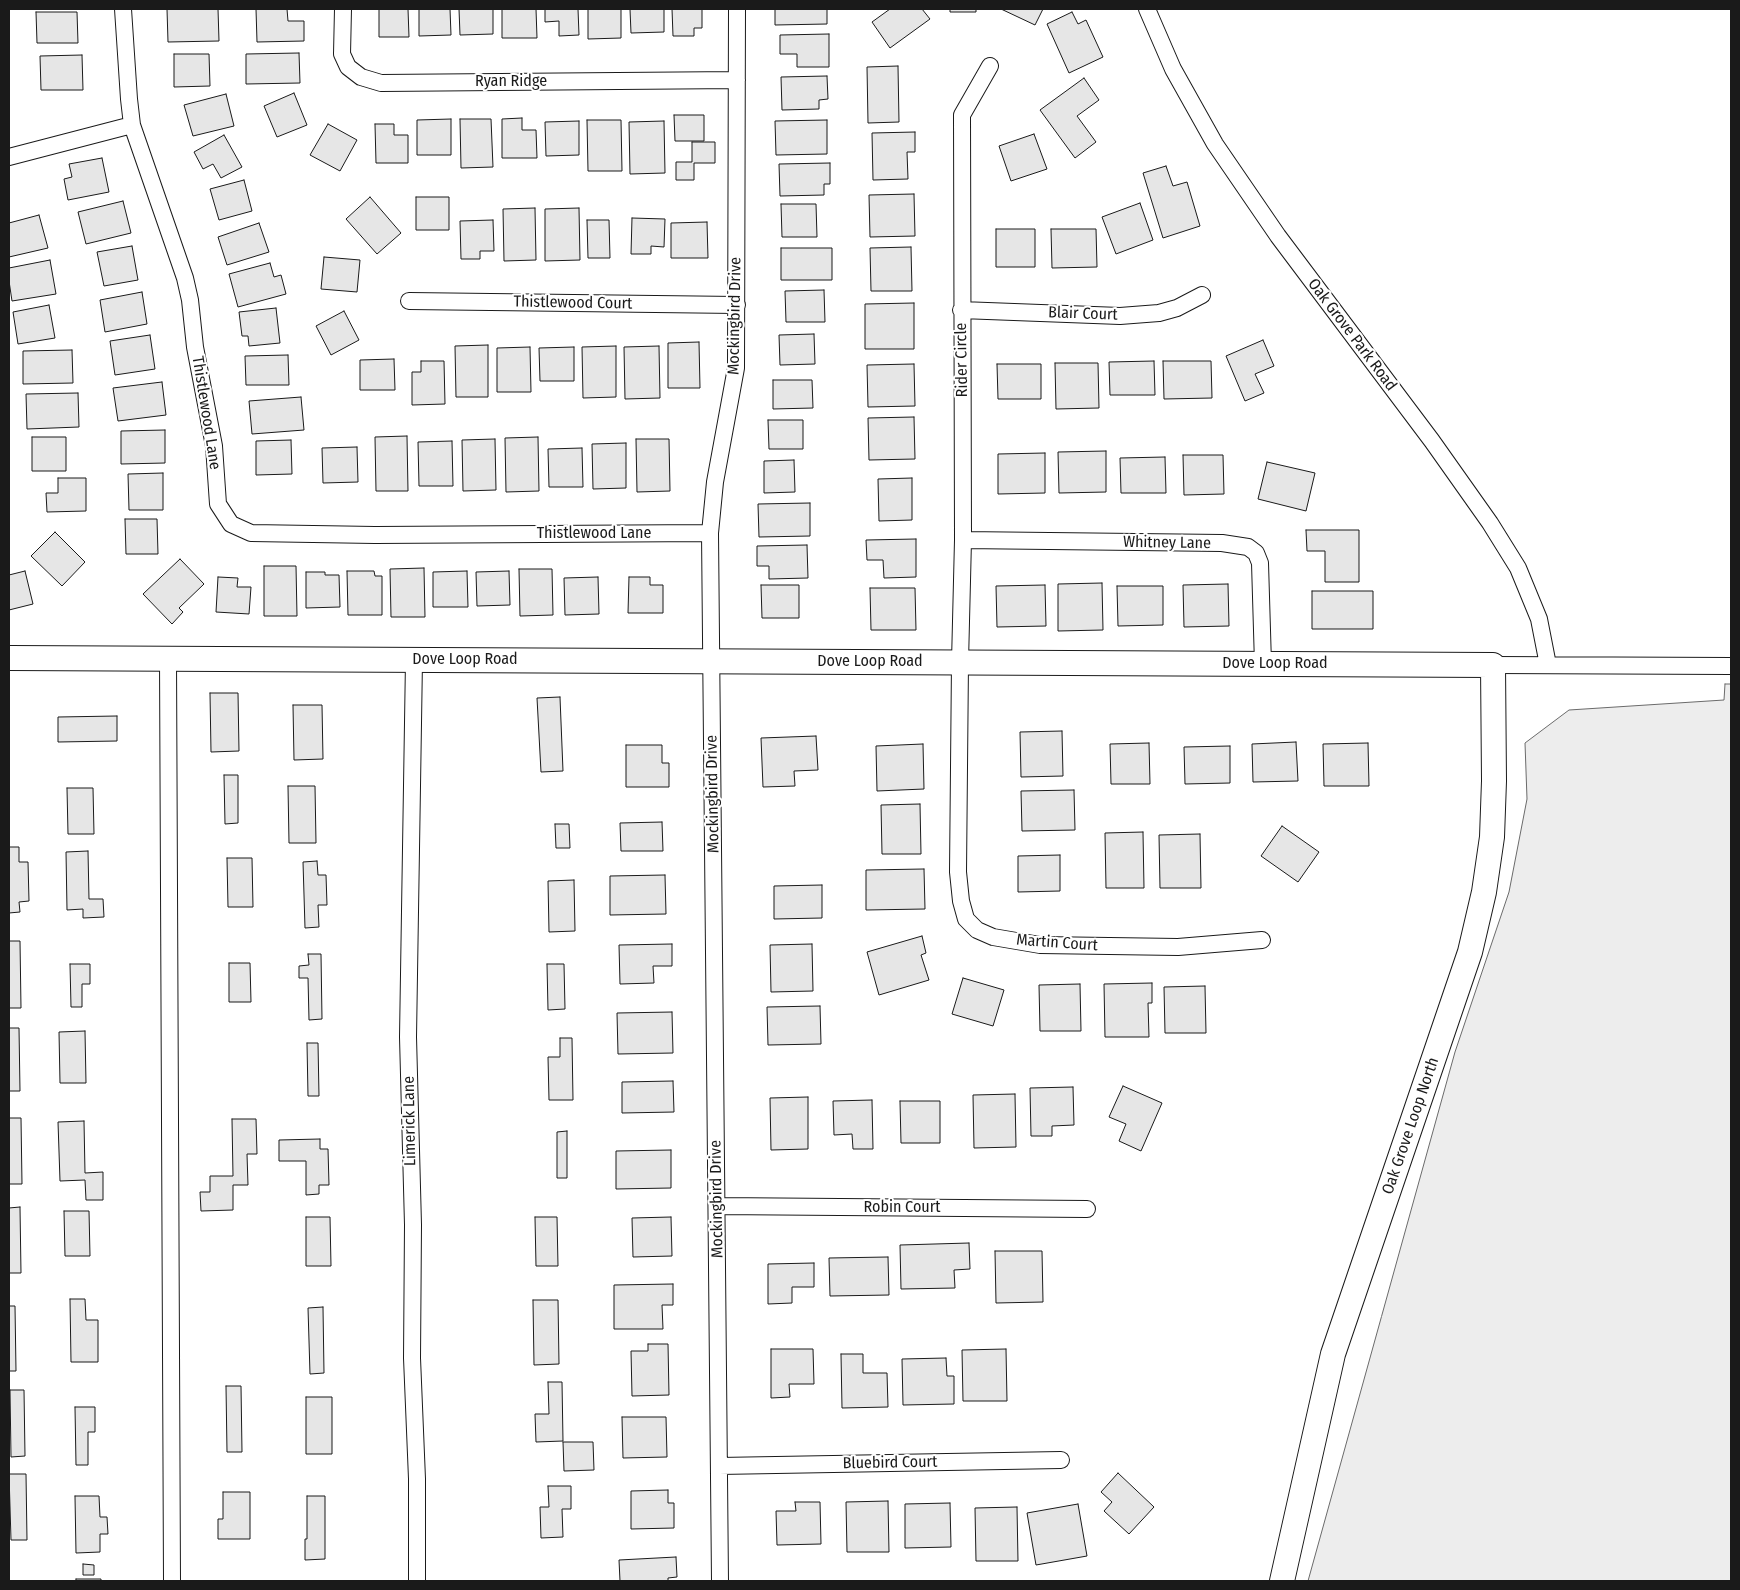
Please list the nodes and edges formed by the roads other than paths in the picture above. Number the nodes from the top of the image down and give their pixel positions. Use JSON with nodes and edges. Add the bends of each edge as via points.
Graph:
{"nodes":[{"id":1,"x":123,"y":9,"type":"edge"},
{"id":2,"x":343,"y":9,"type":"edge"},
{"id":3,"x":737,"y":9,"type":"edge"},
{"id":4,"x":1147,"y":9,"type":"edge"},
{"id":5,"x":990,"y":66,"type":"dead end"},
{"id":6,"x":737,"y":80,"type":"junction"},
{"id":7,"x":132,"y":126,"type":"junction"},
{"id":8,"x":9,"y":157,"type":"edge"},
{"id":9,"x":1202,"y":294,"type":"dead end"},
{"id":10,"x":409,"y":301,"type":"dead end"},
{"id":11,"x":737,"y":305,"type":"junction"},
{"id":12,"x":961,"y":310,"type":"junction"},
{"id":13,"x":710,"y":533,"type":"junction"},
{"id":14,"x":963,"y":540,"type":"junction"},
{"id":15,"x":9,"y":658,"type":"edge"},
{"id":16,"x":168,"y":659,"type":"junction"},
{"id":17,"x":414,"y":660,"type":"junction"},
{"id":18,"x":712,"y":661,"type":"junction"},
{"id":19,"x":960,"y":662,"type":"junction"},
{"id":20,"x":1263,"y":664,"type":"junction"},
{"id":21,"x":1493,"y":665,"type":"junction"},
{"id":22,"x":1548,"y":665,"type":"junction"},
{"id":23,"x":1731,"y":666,"type":"edge"},
{"id":24,"x":1262,"y":940,"type":"dead end"},
{"id":25,"x":717,"y":1206,"type":"junction"},
{"id":26,"x":1087,"y":1209,"type":"dead end"},
{"id":27,"x":1061,"y":1460,"type":"dead end"},
{"id":28,"x":719,"y":1466,"type":"junction"},
{"id":29,"x":172,"y":1581,"type":"edge"},
{"id":30,"x":417,"y":1581,"type":"edge"},
{"id":31,"x":720,"y":1581,"type":"edge"},
{"id":32,"x":1282,"y":1581,"type":"edge"}],
"edges":[{"from":1,"to":7,"type":"street","name":"Thistlewood Lane"},
{"from":2,"to":6,"type":"street","name":"Ryan Ridge","via":[[342,54],[348,67],[362,77],[381,83]]},
{"from":3,"to":6,"type":"street","name":"Mockingbird Drive"},
{"from":4,"to":22,"type":"street","name":"Oak Grove Park Road","via":[[1173,69],[1215,144],[1278,236],[1432,440],[1518,568],[1539,619]]},
{"from":5,"to":12,"type":"street","name":"Rider Circle","via":[[962,115]]},
{"from":6,"to":11,"type":"street","name":"Mockingbird Drive"},
{"from":7,"to":8,"type":"street"},
{"from":7,"to":13,"type":"street","name":"Thistlewood Lane","via":[[185,278],[214,446],[218,504],[231,524],[251,533]]},
{"from":9,"to":12,"type":"street","name":"Blair Court","via":[[1177,308],[1120,316]]},
{"from":10,"to":11,"type":"street","name":"Thistlewood Court"},
{"from":11,"to":13,"type":"street","name":"Mockingbird Drive","via":[[736,368]]},
{"from":12,"to":14,"type":"street","name":"Rider Circle"},
{"from":13,"to":18,"type":"street","name":"Mockingbird Drive"},
{"from":14,"to":19,"type":"street","name":"Rider Circle"},
{"from":14,"to":20,"type":"street","name":"Whitney Lane","via":[[1222,543],[1248,547],[1256,553],[1260,563]]},
{"from":15,"to":16,"type":"street","name":"Dove Loop Road"},
{"from":16,"to":17,"type":"street","name":"Dove Loop Road"},
{"from":16,"to":29,"type":"street"},
{"from":17,"to":18,"type":"street","name":"Dove Loop Road"},
{"from":17,"to":30,"type":"street","name":"Limerick Lane","via":[[408,1037]]},
{"from":18,"to":19,"type":"street","name":"Dove Loop Road"},
{"from":18,"to":25,"type":"street","name":"Mockingbird Drive"},
{"from":19,"to":20,"type":"street","name":"Dove Loop Road"},
{"from":19,"to":24,"type":"street","name":"Martin Court","via":[[958,872],[966,919],[977,930],[993,937],[1040,945],[1178,947]]},
{"from":20,"to":21,"type":"street","name":"Dove Loop Road"},
{"from":21,"to":22,"type":"street","name":"Dove Loop Road"},
{"from":21,"to":32,"type":"street","name":"Oak Grove Loop North","via":[[1492,837],[1484,892],[1470,952],[1334,1354]]},
{"from":22,"to":23,"type":"street","name":"Dove Loop Road"},
{"from":25,"to":26,"type":"street","name":"Robin Court"},
{"from":25,"to":28,"type":"street","name":"Mockingbird Drive"},
{"from":27,"to":28,"type":"street","name":"Bluebird Court"},
{"from":28,"to":31,"type":"street","name":"Mockingbird Drive"}]}
